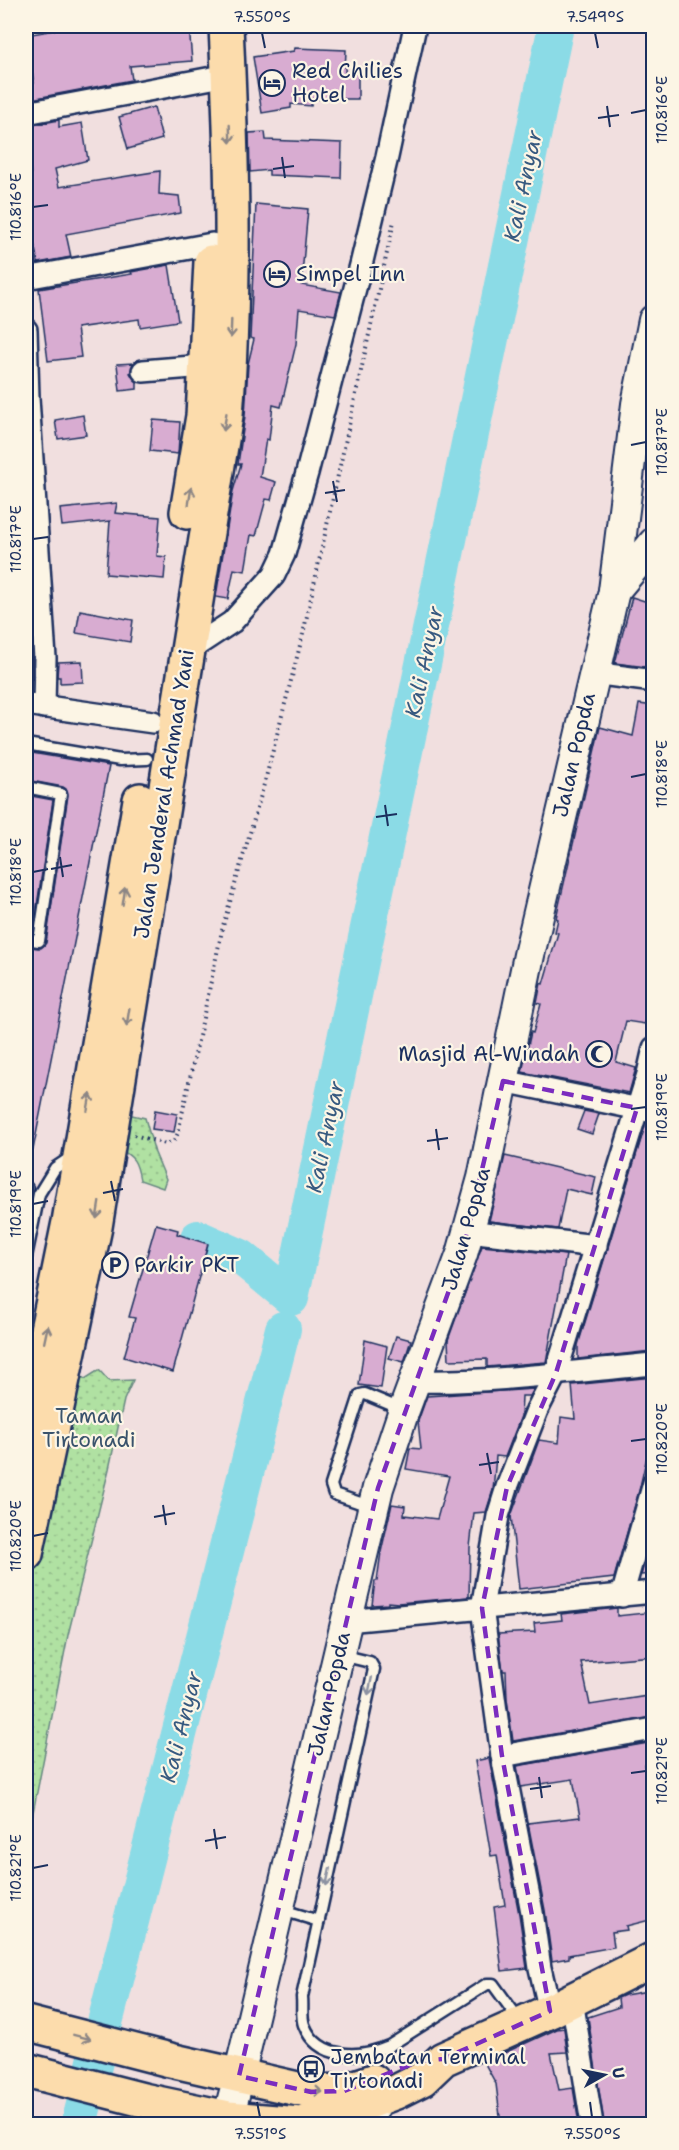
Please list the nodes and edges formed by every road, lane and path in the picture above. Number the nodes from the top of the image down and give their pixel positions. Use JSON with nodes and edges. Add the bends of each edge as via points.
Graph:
{"nodes":[{"id":1,"x":223,"y":26,"type":"edge"},
{"id":2,"x":415,"y":26,"type":"edge"},
{"id":3,"x":218,"y":77,"type":"junction"},
{"id":4,"x":26,"y":113,"type":"edge"},
{"id":5,"x":395,"y":220,"type":"dead end"},
{"id":6,"x":212,"y":244,"type":"junction"},
{"id":7,"x":26,"y":277,"type":"edge"},
{"id":8,"x":26,"y":288,"type":"edge"},
{"id":9,"x":654,"y":320,"type":"edge"},
{"id":10,"x":26,"y":330,"type":"edge"},
{"id":11,"x":218,"y":365,"type":"junction"},
{"id":12,"x":26,"y":370,"type":"edge"},
{"id":13,"x":142,"y":371,"type":"dead end"},
{"id":14,"x":29,"y":466,"type":"edge"},
{"id":15,"x":654,"y":543,"type":"edge"},
{"id":16,"x":614,"y":591,"type":"junction"},
{"id":17,"x":188,"y":651,"type":"junction"},
{"id":18,"x":593,"y":673,"type":"junction"},
{"id":19,"x":654,"y":681,"type":"edge"},
{"id":20,"x":35,"y":706,"type":"edge"},
{"id":21,"x":153,"y":722,"type":"junction"},
{"id":22,"x":26,"y":744,"type":"edge"},
{"id":23,"x":147,"y":759,"type":"junction"},
{"id":24,"x":26,"y":787,"type":"edge"},
{"id":25,"x":26,"y":939,"type":"edge"},
{"id":26,"x":126,"y":956,"type":"junction"},
{"id":27,"x":654,"y":1048,"type":"edge"},
{"id":28,"x":503,"y":1081,"type":"junction"},
{"id":29,"x":645,"y":1110,"type":"edge"},
{"id":30,"x":100,"y":1144,"type":"junction"},
{"id":31,"x":468,"y":1231,"type":"junction"},
{"id":32,"x":596,"y":1246,"type":"junction"},
{"id":33,"x":26,"y":1257,"type":"edge"},
{"id":34,"x":654,"y":1364,"type":"edge"},
{"id":35,"x":556,"y":1372,"type":"junction"},
{"id":36,"x":416,"y":1381,"type":"junction"},
{"id":37,"x":404,"y":1410,"type":"junction"},
{"id":38,"x":26,"y":1433,"type":"edge"},
{"id":39,"x":654,"y":1483,"type":"edge"},
{"id":40,"x":374,"y":1508,"type":"junction"},
{"id":41,"x":26,"y":1554,"type":"edge"},
{"id":42,"x":654,"y":1592,"type":"edge"},
{"id":43,"x":622,"y":1596,"type":"junction"},
{"id":44,"x":482,"y":1608,"type":"junction"},
{"id":45,"x":346,"y":1621,"type":"junction"},
{"id":46,"x":338,"y":1655,"type":"junction"},
{"id":47,"x":654,"y":1730,"type":"edge"},
{"id":48,"x":502,"y":1756,"type":"junction"},
{"id":49,"x":279,"y":1909,"type":"junction"},
{"id":50,"x":319,"y":1921,"type":"junction"},
{"id":51,"x":654,"y":1959,"type":"edge"},
{"id":52,"x":548,"y":2011,"type":"junction"},
{"id":53,"x":26,"y":2023,"type":"edge"},
{"id":54,"x":26,"y":2070,"type":"edge"},
{"id":55,"x":239,"y":2076,"type":"junction"},
{"id":56,"x":277,"y":2085,"type":"junction"},
{"id":57,"x":380,"y":2099,"type":"edge"},
{"id":58,"x":227,"y":2121,"type":"edge"},
{"id":59,"x":282,"y":2124,"type":"edge"},
{"id":60,"x":592,"y":2124,"type":"edge"}],
"edges":[{"from":1,"to":3,"type":"main road","name":"Jalan Jenderal Achmad Yani"},
{"from":2,"to":17,"type":"street","via":[[377,200],[284,554],[274,575],[232,622]]},
{"from":3,"to":4,"type":"street"},
{"from":3,"to":6,"type":"main road","name":"Jalan Jenderal Achmad Yani"},
{"from":3,"to":11,"type":"main road","name":"Jalan Jenderal Achmad Yani","one_way":true,"via":[[234,238]]},
{"from":5,"to":30,"type":"path","via":[[303,634],[224,926],[178,1133],[174,1141],[165,1144]]},
{"from":6,"to":7,"type":"street"},
{"from":6,"to":11,"type":"main road","name":"Jalan Jenderal Achmad Yani"},
{"from":7,"to":8,"type":"street"},
{"from":9,"to":16,"type":"main road","name":"Jalan Popda","via":[[637,404]]},
{"from":10,"to":12,"type":"street"},
{"from":11,"to":13,"type":"street"},
{"from":11,"to":17,"type":"main road","name":"Jalan Jenderal Achmad Yani","one_way":true,"via":[[226,415]]},
{"from":21,"to":11,"type":"main road","name":"Jalan Jenderal Achmad Yani","one_way":true,"via":[[203,416]]},
{"from":12,"to":14,"type":"street"},
{"from":14,"to":20,"type":"street","via":[[45,658]]},
{"from":15,"to":16,"type":"main road"},
{"from":16,"to":18,"type":"main road","name":"Jalan Popda"},
{"from":17,"to":26,"type":"main road","name":"Jalan Jenderal Achmad Yani"},
{"from":18,"to":19,"type":"street"},
{"from":18,"to":28,"type":"main road","name":"Jalan Popda"},
{"from":20,"to":21,"type":"street"},
{"from":21,"to":23,"type":"main road","name":"Jalan Jenderal Achmad Yani"},
{"from":22,"to":23,"type":"lane","via":[[120,760]]},
{"from":26,"to":23,"type":"main road","name":"Jalan Jenderal Achmad Yani","one_way":true},
{"from":24,"to":25,"type":"lane","via":[[61,794],[39,941]]},
{"from":26,"to":30,"type":"main road","name":"Jalan Jenderal Achmad Yani"},
{"from":27,"to":29,"type":"street"},
{"from":28,"to":29,"type":"street"},
{"from":28,"to":31,"type":"main road","name":"Jalan Popda"},
{"from":29,"to":32,"type":"street"},
{"from":30,"to":33,"type":"lane","via":[[55,1168],[39,1194]]},
{"from":38,"to":30,"type":"main road","name":"Jalan Jenderal Achmad Yani","one_way":true,"via":[[69,1222]]},
{"from":30,"to":41,"type":"main road","name":"Jalan Jenderal Achmad Yani","one_way":true,"via":[[95,1227]]},
{"from":31,"to":32,"type":"street"},
{"from":31,"to":36,"type":"main road","name":"Jalan Popda"},
{"from":32,"to":35,"type":"street"},
{"from":34,"to":35,"type":"street"},
{"from":35,"to":36,"type":"street","via":[[483,1380]]},
{"from":35,"to":44,"type":"street","via":[[507,1487]]},
{"from":36,"to":37,"type":"main road","name":"Jalan Popda"},
{"from":37,"to":40,"type":"main road","name":"Jalan Popda"},
{"from":37,"to":40,"type":"lane","via":[[360,1395],[331,1485],[334,1494]]},
{"from":39,"to":43,"type":"street"},
{"from":40,"to":45,"type":"main road","name":"Jalan Popda"},
{"from":42,"to":43,"type":"street"},
{"from":43,"to":44,"type":"street"},
{"from":44,"to":45,"type":"street"},
{"from":44,"to":48,"type":"street"},
{"from":45,"to":46,"type":"main road","name":"Jalan Popda"},
{"from":46,"to":49,"type":"main road","name":"Jalan Popda"},
{"from":46,"to":50,"type":"lane","one_way":true,"via":[[370,1662],[374,1669]]},
{"from":47,"to":48,"type":"street"},
{"from":48,"to":52,"type":"street"},
{"from":49,"to":50,"type":"lane"},
{"from":49,"to":55,"type":"main road","name":"Jalan Popda"},
{"from":50,"to":52,"type":"lane","via":[[302,1997],[303,2024],[312,2040],[324,2049],[351,2056],[373,2053],[487,1984]]},
{"from":51,"to":52,"type":"main road"},
{"from":52,"to":57,"type":"main road","via":[[442,2059],[419,2061]]},
{"from":52,"to":60,"type":"street"},
{"from":53,"to":55,"type":"main road","one_way":true},
{"from":54,"to":58,"type":"main road"},
{"from":55,"to":56,"type":"main road"},
{"from":55,"to":58,"type":"main road","name":"Jalan Popda"},
{"from":56,"to":57,"type":"main road","one_way":true,"via":[[311,2092],[344,2091]]},
{"from":56,"to":59,"type":"street"},
{"from":57,"to":59,"type":"main road","via":[[321,2120]]},
{"from":58,"to":59,"type":"main road"}]}
